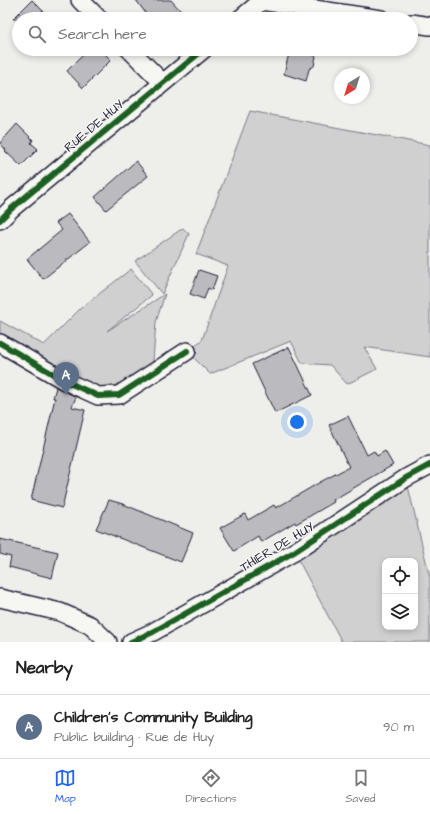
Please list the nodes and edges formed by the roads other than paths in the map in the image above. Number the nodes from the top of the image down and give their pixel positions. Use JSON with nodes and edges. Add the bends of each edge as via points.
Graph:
{"nodes":[{"id":1,"x":80,"y":0,"type":"edge"},
{"id":2,"x":262,"y":0,"type":"edge"},
{"id":3,"x":92,"y":12,"type":"edge"},
{"id":4,"x":248,"y":12,"type":"edge"},
{"id":5,"x":337,"y":12,"type":"edge"},
{"id":6,"x":418,"y":25,"type":"edge"},
{"id":7,"x":430,"y":26,"type":"edge"},
{"id":8,"x":136,"y":56,"type":"edge"},
{"id":9,"x":196,"y":56,"type":"edge"},
{"id":10,"x":163,"y":83,"type":"junction"},
{"id":11,"x":4,"y":209,"type":"edge"},
{"id":12,"x":0,"y":343,"type":"edge"},
{"id":13,"x":187,"y":351,"type":"dead end"},
{"id":14,"x":430,"y":465,"type":"edge"},
{"id":15,"x":0,"y":598,"type":"edge"},
{"id":16,"x":108,"y":642,"type":"edge"},
{"id":17,"x":131,"y":642,"type":"edge"}],
"edges":[{"from":1,"to":3,"type":"street"},
{"from":2,"to":4,"type":"street"},
{"from":2,"to":5,"type":"street"},
{"from":6,"to":7,"type":"street"},
{"from":8,"to":10,"type":"street"},
{"from":9,"to":10,"type":"street","name":"RUE DE HUY"},
{"from":10,"to":11,"type":"street","name":"RUE DE HUY"},
{"from":12,"to":13,"type":"street","via":[[65,381],[98,396],[119,395]]},
{"from":14,"to":17,"type":"street","name":"THIER DE HUY","via":[[294,552],[154,632]]},
{"from":15,"to":16,"type":"street","via":[[60,612],[90,625]]}]}
